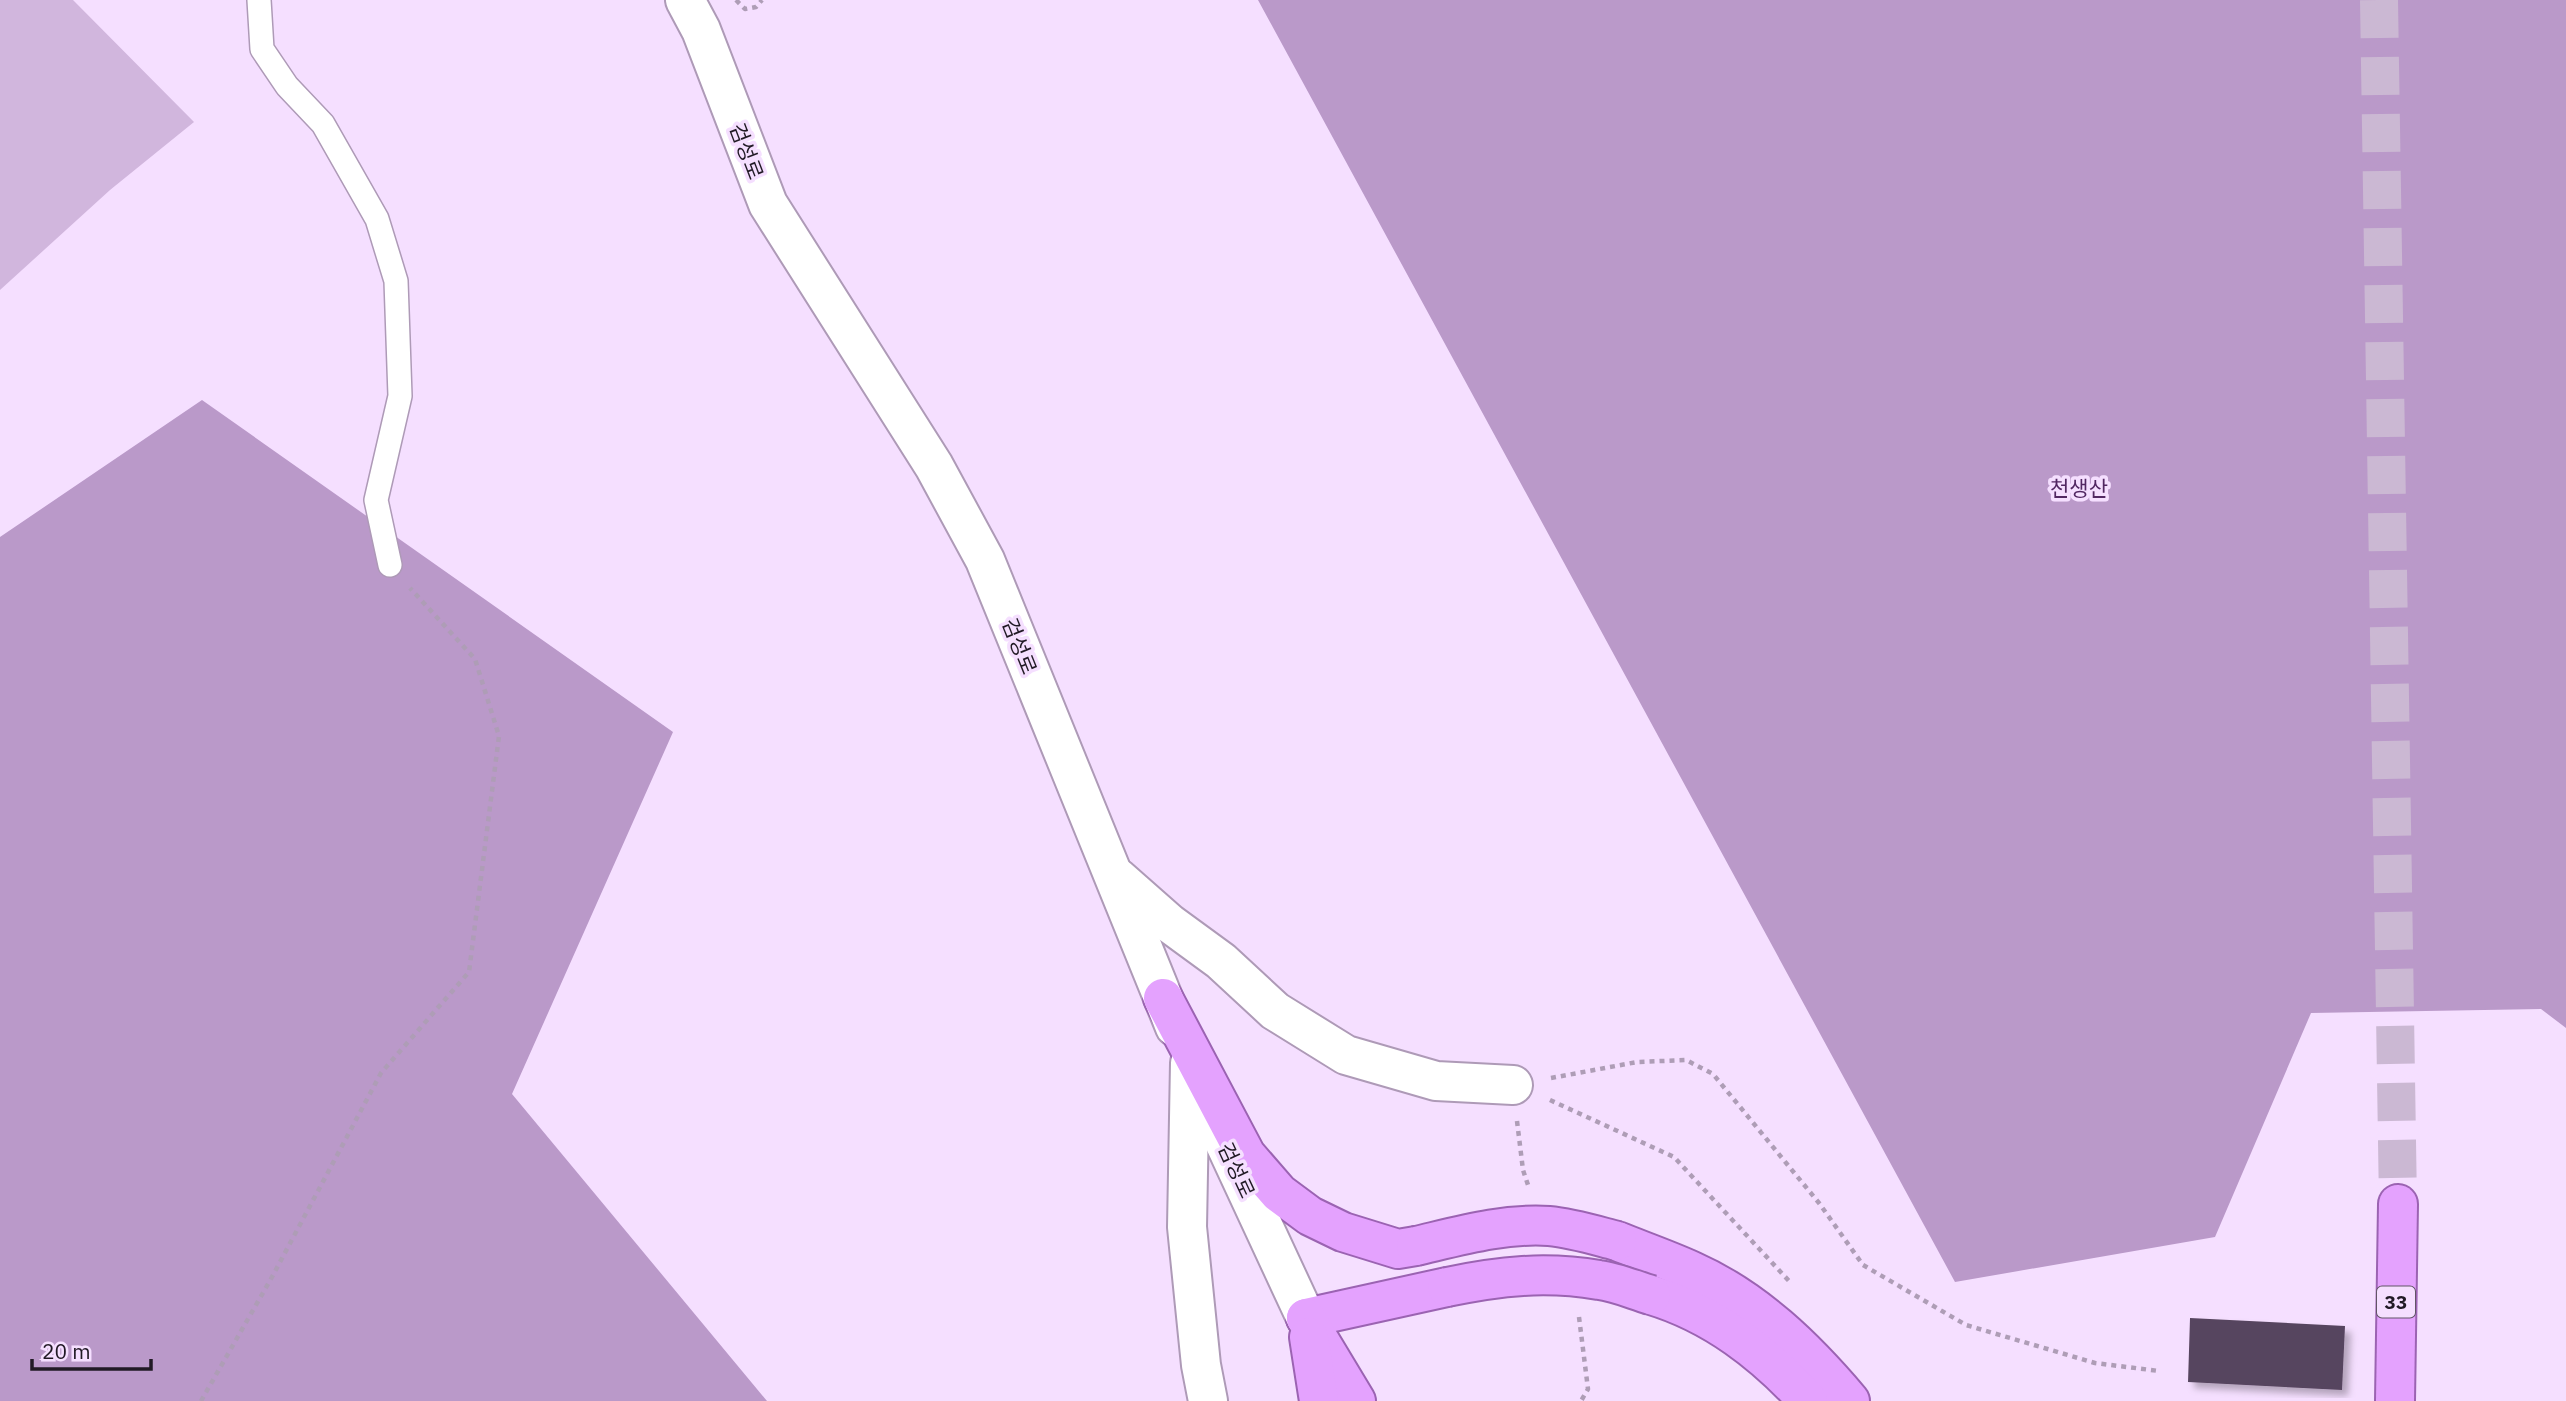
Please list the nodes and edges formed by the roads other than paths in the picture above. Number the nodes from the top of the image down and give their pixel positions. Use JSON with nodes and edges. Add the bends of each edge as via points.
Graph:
{"nodes":[{"id":1,"x":260,"y":0,"type":"edge"},
{"id":2,"x":685,"y":0,"type":"edge"},
{"id":3,"x":390,"y":565,"type":"road end"},
{"id":4,"x":1111,"y":872,"type":"junction"},
{"id":5,"x":1163,"y":998,"type":"junction"},
{"id":6,"x":1190,"y":1063,"type":"junction"},
{"id":7,"x":1513,"y":1085,"type":"road end"},
{"id":8,"x":2398,"y":1204,"type":"tunnel mouth"},
{"id":9,"x":1306,"y":1318,"type":"junction"},
{"id":10,"x":1208,"y":1401,"type":"edge"},
{"id":11,"x":1319,"y":1401,"type":"edge"},
{"id":12,"x":1356,"y":1401,"type":"edge"},
{"id":13,"x":1808,"y":1401,"type":"edge"},
{"id":14,"x":1850,"y":1401,"type":"edge"},
{"id":15,"x":2395,"y":1401,"type":"edge"}],
"edges":[{"from":1,"to":3,"type":"lane","via":[[262,49],[286,86],[330,136],[377,219],[396,281],[400,396],[376,500]]},
{"from":2,"to":4,"type":"street","name":"검성로","via":[[701,30],[768,204],[934,466],[985,560]]},
{"from":4,"to":5,"type":"street","name":"검성로"},
{"from":4,"to":7,"type":"street","via":[[1275,1011],[1346,1055],[1436,1081]]},
{"from":5,"to":6,"type":"street","name":"검성로"},
{"from":5,"to":14,"type":"highway","bridge":true,"via":[[1246,1155],[1279,1193],[1310,1216],[1398,1249],[1504,1228],[1547,1226],[1617,1241],[1694,1272],[1739,1297],[1796,1344]]},
{"from":6,"to":9,"type":"street","name":"검성로"},
{"from":6,"to":10,"type":"street","via":[[1187,1227]]},
{"from":8,"to":15,"type":"highway","number":"33"},
{"from":9,"to":11,"type":"highway"},
{"from":9,"to":12,"type":"highway"},
{"from":9,"to":13,"type":"highway","bridge":true,"via":[[1494,1277],[1549,1275],[1601,1280],[1681,1304],[1738,1337]]}]}
